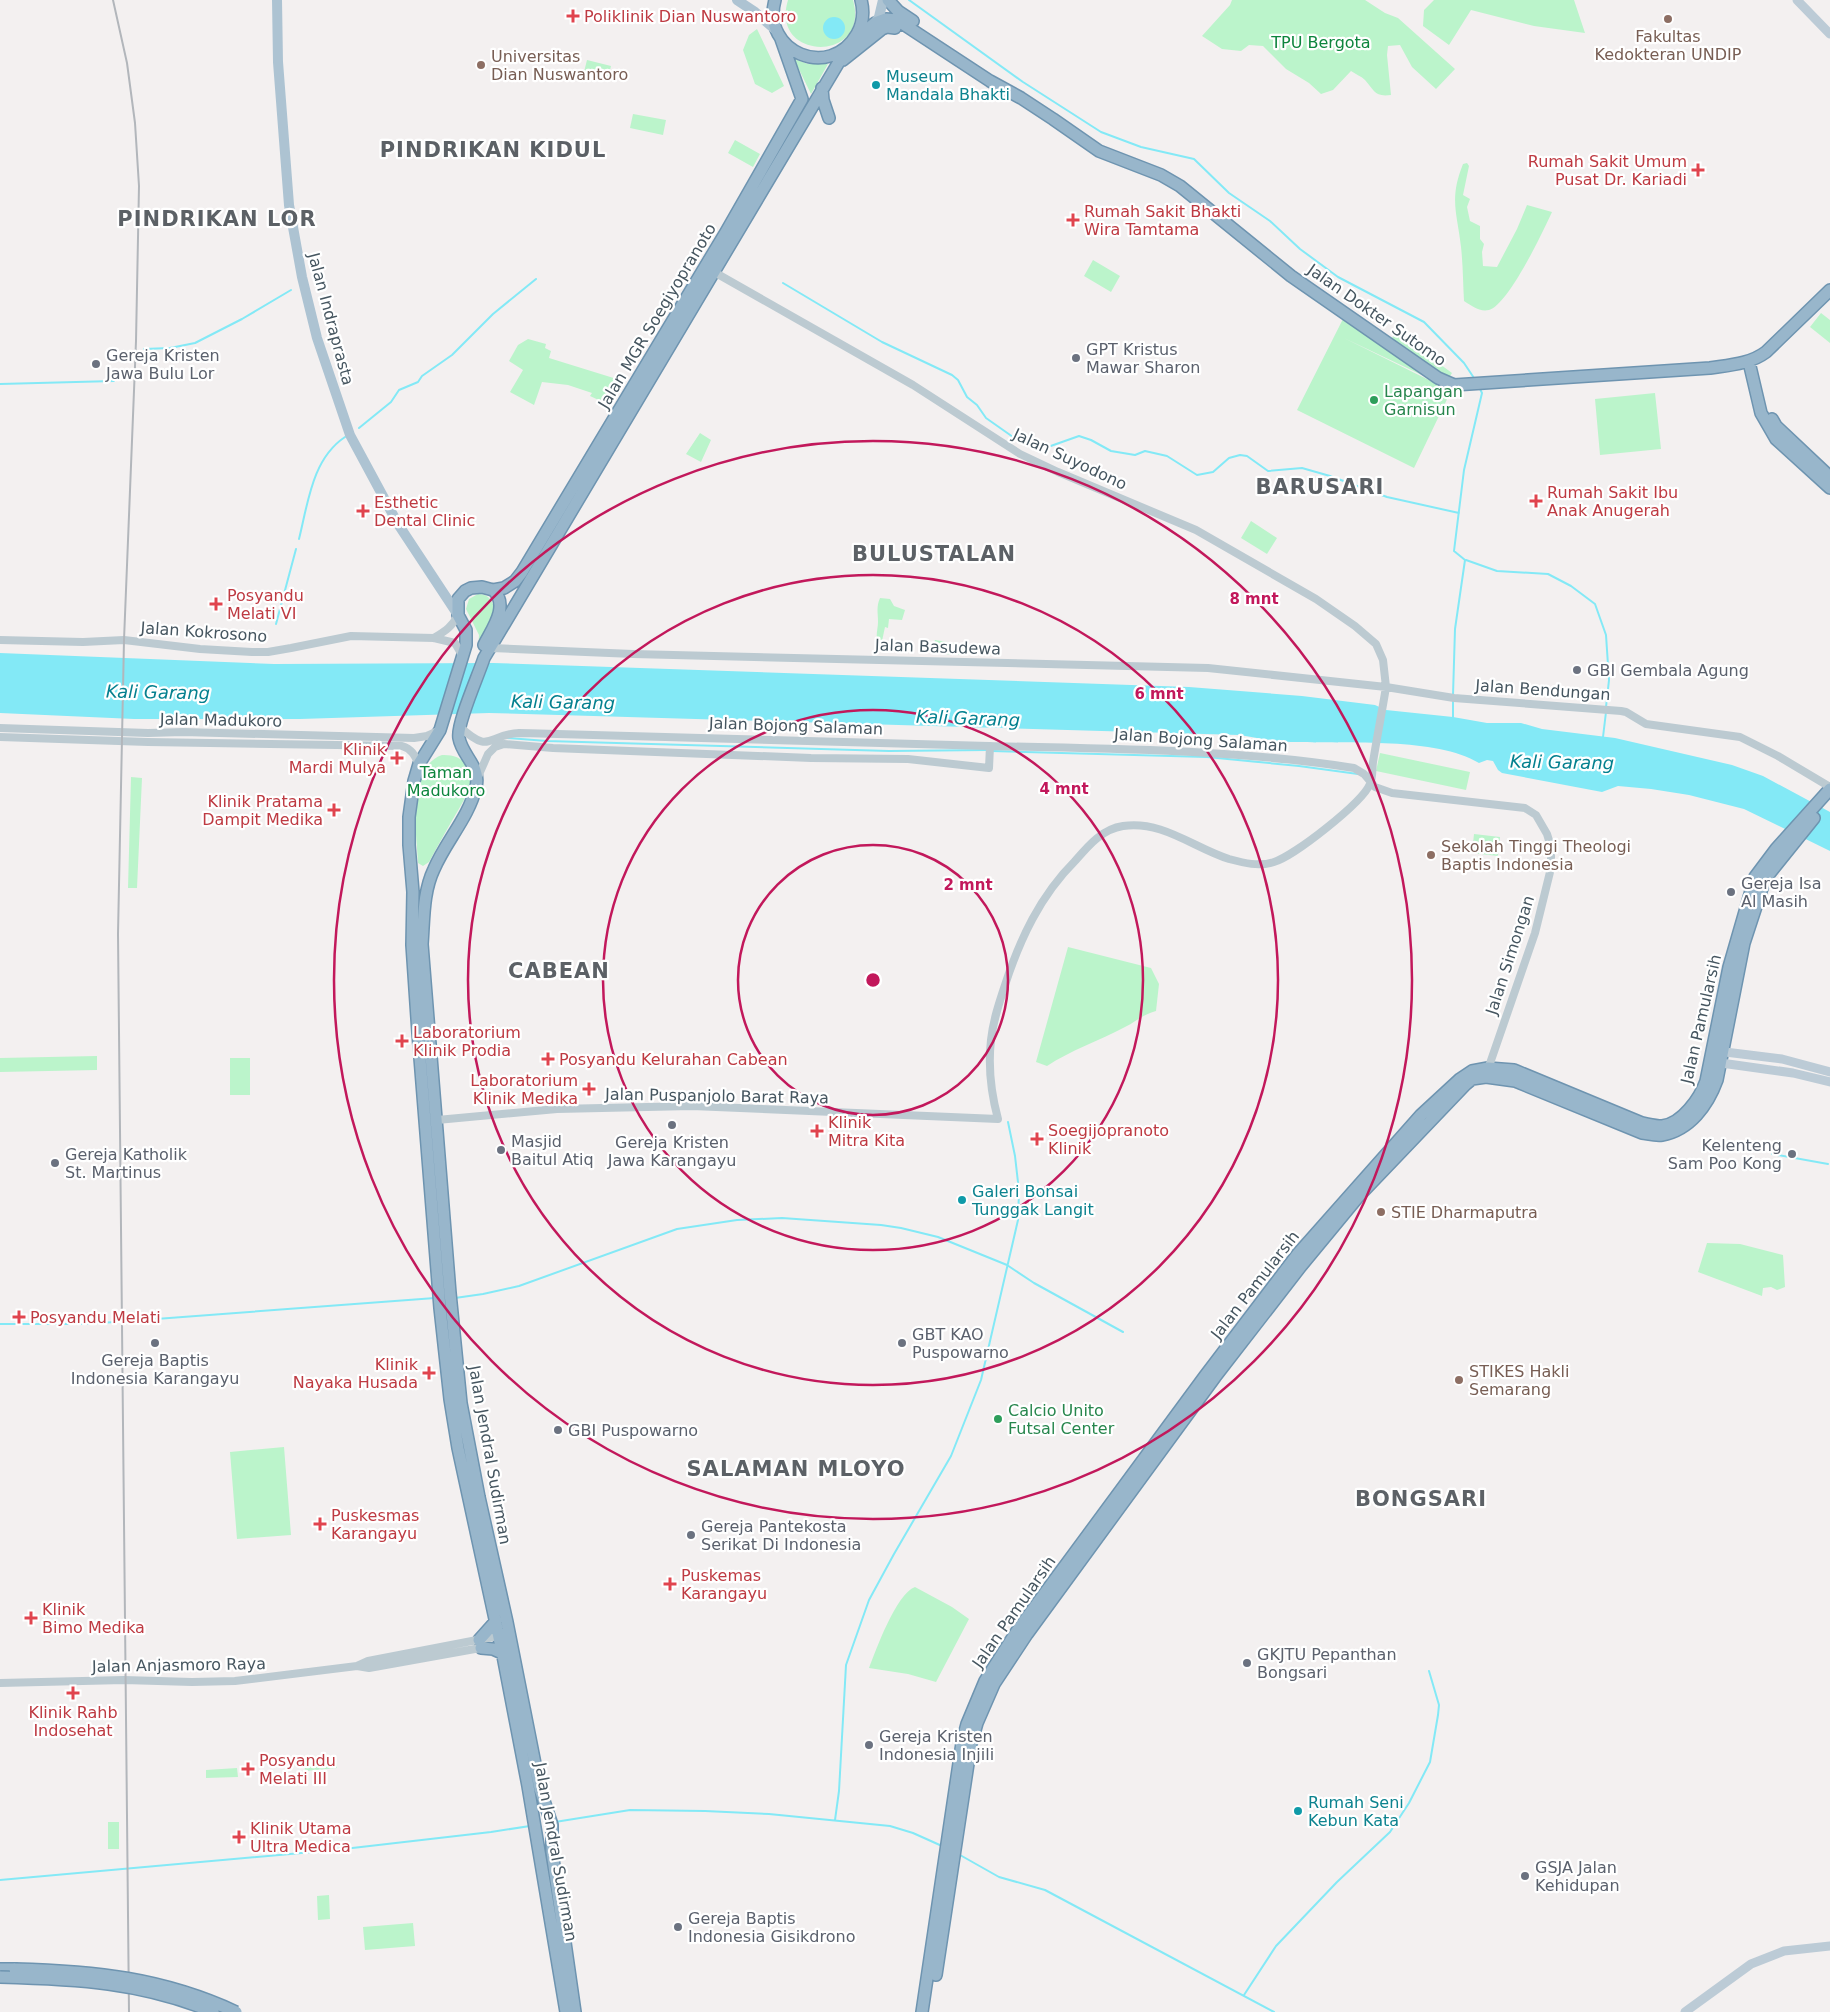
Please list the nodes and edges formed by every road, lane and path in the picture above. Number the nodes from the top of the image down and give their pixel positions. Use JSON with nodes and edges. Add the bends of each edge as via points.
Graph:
{"nodes":[{"id":1,"x":277,"y":0,"type":"edge"},
{"id":2,"x":737,"y":0,"type":"edge"},
{"id":3,"x":775,"y":0,"type":"edge"},
{"id":4,"x":860,"y":0,"type":"edge"},
{"id":5,"x":883,"y":0,"type":"edge"},
{"id":6,"x":888,"y":0,"type":"edge"},
{"id":7,"x":1797,"y":0,"type":"edge"},
{"id":8,"x":875,"y":23,"type":"junction"},
{"id":9,"x":1830,"y":34,"type":"edge"},
{"id":10,"x":779,"y":35,"type":"junction"},
{"id":11,"x":849,"y":45,"type":"junction"},
{"id":12,"x":948,"y":54,"type":"junction"},
{"id":13,"x":829,"y":77,"type":"junction"},
{"id":14,"x":822,"y":88,"type":"junction"},
{"id":15,"x":1021,"y":98,"type":"junction"},
{"id":16,"x":829,"y":118,"type":"dead end"},
{"id":17,"x":714,"y":272,"type":"junction"},
{"id":18,"x":1830,"y":290,"type":"edge"},
{"id":19,"x":1753,"y":360,"type":"junction"},
{"id":20,"x":1824,"y":475,"type":"edge"},
{"id":21,"x":1830,"y":488,"type":"edge"},
{"id":22,"x":493,"y":590,"type":"junction"},
{"id":23,"x":458,"y":615,"type":"junction"},
{"id":24,"x":434,"y":638,"type":"junction"},
{"id":25,"x":0,"y":640,"type":"edge"},
{"id":26,"x":486,"y":656,"type":"junction"},
{"id":27,"x":463,"y":658,"type":"junction"},
{"id":28,"x":1386,"y":687,"type":"junction"},
{"id":29,"x":441,"y":726,"type":"junction"},
{"id":30,"x":460,"y":727,"type":"junction"},
{"id":31,"x":0,"y":728,"type":"edge"},
{"id":32,"x":121,"y":732,"type":"junction"},
{"id":33,"x":130,"y":732,"type":"junction"},
{"id":34,"x":625,"y":736,"type":"junction"},
{"id":35,"x":0,"y":737,"type":"edge"},
{"id":36,"x":121,"y":741,"type":"junction"},
{"id":37,"x":130,"y":741,"type":"junction"},
{"id":38,"x":843,"y":744,"type":"junction"},
{"id":39,"x":990,"y":747,"type":"junction"},
{"id":40,"x":623,"y":748,"type":"junction"},
{"id":41,"x":842,"y":757,"type":"junction"},
{"id":42,"x":419,"y":764,"type":"junction"},
{"id":43,"x":477,"y":781,"type":"junction"},
{"id":44,"x":1370,"y":783,"type":"junction"},
{"id":45,"x":1829,"y":792,"type":"edge"},
{"id":46,"x":411,"y":866,"type":"junction"},
{"id":47,"x":434,"y":869,"type":"junction"},
{"id":48,"x":1715,"y":1057,"type":"junction"},
{"id":49,"x":1487,"y":1072,"type":"junction"},
{"id":50,"x":1830,"y":1072,"type":"edge"},
{"id":51,"x":1830,"y":1082,"type":"edge"},
{"id":52,"x":437,"y":1120,"type":"junction"},
{"id":53,"x":445,"y":1299,"type":"junction"},
{"id":54,"x":496,"y":1621,"type":"junction"},
{"id":55,"x":505,"y":1642,"type":"junction"},
{"id":56,"x":480,"y":1644,"type":"junction"},
{"id":57,"x":0,"y":1683,"type":"edge"},
{"id":58,"x":948,"y":1859,"type":"junction"},
{"id":59,"x":1830,"y":1946,"type":"edge"},
{"id":60,"x":0,"y":1969,"type":"edge"},
{"id":61,"x":0,"y":1977,"type":"edge"},
{"id":62,"x":1697,"y":2008,"type":"edge"},
{"id":63,"x":213,"y":2012,"type":"edge"},
{"id":64,"x":236,"y":2012,"type":"edge"},
{"id":65,"x":566,"y":2012,"type":"edge"},
{"id":66,"x":575,"y":2012,"type":"edge"},
{"id":67,"x":922,"y":2012,"type":"edge"},
{"id":68,"x":929,"y":2012,"type":"edge"},
{"id":69,"x":1685,"y":2012,"type":"edge"}],
"edges":[{"from":1,"to":23,"type":"main road","name":"Jalan Indraprasta","via":[[278,62],[289,205],[317,338],[350,435],[398,524]]},
{"from":2,"to":10,"type":"main road"},
{"from":3,"to":10,"type":"highway","name":"Jalan MGR Soegiyopranoto","via":[[773,18]]},
{"from":4,"to":11,"type":"highway","via":[[862,22]]},
{"from":5,"to":8,"type":"main road"},
{"from":6,"to":15,"type":"highway","name":"Jalan Dokter Sutomo","via":[[905,16],[1009,86]]},
{"from":7,"to":9,"type":"main road"},
{"from":8,"to":11,"type":"highway"},
{"from":8,"to":12,"type":"highway","name":"Jalan Dokter Sutomo","via":[[897,20]]},
{"from":10,"to":11,"type":"highway","via":[[794,51],[810,57],[827,57]]},
{"from":10,"to":22,"type":"highway","name":"Jalan MGR Soegiyopranoto","via":[[801,93],[800,104],[522,572],[508,586]]},
{"from":11,"to":13,"type":"highway"},
{"from":12,"to":13,"type":"highway","via":[[934,54],[896,28],[887,26],[844,59]]},
{"from":12,"to":15,"type":"highway","name":"Jalan Dokter Sutomo","via":[[1006,92]]},
{"from":13,"to":14,"type":"highway","name":"Jalan MGR Soegiyopranoto"},
{"from":14,"to":16,"type":"highway","via":[[822,100]]},
{"from":14,"to":17,"type":"highway","name":"Jalan MGR Soegiyopranoto"},
{"from":15,"to":19,"type":"highway","name":"Jalan Dokter Sutomo","via":[[1100,152],[1161,175],[1180,186],[1291,276],[1438,378],[1454,385],[1710,368]]},
{"from":17,"to":26,"type":"highway","name":"Jalan MGR Soegiyopranoto"},
{"from":17,"to":28,"type":"street","name":"Jalan Suyodono","via":[[913,386],[1025,456],[1196,530],[1316,599],[1376,644],[1383,660]]},
{"from":18,"to":19,"type":"highway","via":[[1766,352]]},
{"from":19,"to":20,"type":"highway","via":[[1761,413],[1776,439]]},
{"from":20,"to":21,"type":"highway"},
{"from":22,"to":23,"type":"highway","name":"Jalan MGR Soegiyopranoto","via":[[476,586],[465,591],[458,599]]},
{"from":22,"to":26,"type":"highway","name":"Jalan MGR Soegiyopranoto","via":[[500,608],[483,646]]},
{"from":23,"to":24,"type":"street","via":[[446,631]]},
{"from":23,"to":27,"type":"highway","via":[[466,630]]},
{"from":24,"to":25,"type":"street","name":"Jalan Kokrosono","via":[[351,636],[252,652],[124,640]]},
{"from":24,"to":27,"type":"street","name":"Jalan Kokrosono","via":[[456,643]]},
{"from":26,"to":28,"type":"street","name":"Jalan Basudewa","via":[[492,648],[1208,668]]},
{"from":26,"to":30,"type":"highway","name":"Jalan MGR Soegiyopranoto"},
{"from":27,"to":29,"type":"highway"},
{"from":28,"to":44,"type":"street","name":"Jalan Suyodono"},
{"from":28,"to":45,"type":"street","name":"Jalan Bendungan","via":[[1452,697],[1621,710],[1646,724],[1740,737],[1778,756]]},
{"from":29,"to":33,"type":"street","name":"Jalan Madukoro","via":[[427,736],[414,738]]},
{"from":29,"to":42,"type":"highway","name":"Jalan Jendral Sudirman"},
{"from":30,"to":34,"type":"street","name":"Jalan Bojong Salaman","via":[[484,742],[514,734]]},
{"from":30,"to":43,"type":"highway","via":[[458,737],[475,768]]},
{"from":31,"to":32,"type":"street","name":"Jalan Madukoro"},
{"from":32,"to":33,"type":"street","name":"Jalan Madukoro"},
{"from":32,"to":36,"type":"street"},
{"from":33,"to":37,"type":"street"},
{"from":34,"to":38,"type":"street","name":"Jalan Bojong Salaman","via":[[729,737]]},
{"from":34,"to":40,"type":"street"},
{"from":35,"to":36,"type":"street","name":"Jalan Madukoro"},
{"from":36,"to":37,"type":"street","name":"Jalan Madukoro"},
{"from":37,"to":42,"type":"street","name":"Jalan Madukoro","via":[[402,746],[414,754]]},
{"from":38,"to":39,"type":"street","name":"Jalan Bojong Salaman"},
{"from":38,"to":41,"type":"street"},
{"from":39,"to":41,"type":"street","via":[[989,766]]},
{"from":39,"to":44,"type":"street","name":"Jalan Bojong Salaman","via":[[1169,750],[1273,757],[1354,768]]},
{"from":40,"to":41,"type":"street"},
{"from":40,"to":43,"type":"street","via":[[504,744],[488,754]]},
{"from":42,"to":46,"type":"highway","name":"Jalan Jendral Sudirman","via":[[409,816]]},
{"from":43,"to":47,"type":"highway","name":"Jalan Jendral Sudirman","via":[[467,811]]},
{"from":44,"to":49,"type":"street","name":"Jalan Simongan","via":[[1399,795],[1525,808],[1536,815],[1550,840],[1551,868],[1539,919]]},
{"from":44,"to":52,"type":"street","name":"Jalan Puspanjolo Barat Raya","via":[[1357,800],[1297,850],[1266,864],[1248,864],[1224,857],[1174,834],[1145,826],[1116,828],[1093,841],[1044,899],[1019,944],[998,1005],[991,1040],[991,1080],[998,1119],[692,1106],[557,1109]]},
{"from":45,"to":48,"type":"highway","name":"Jalan Pamularsih","via":[[1755,877]]},
{"from":46,"to":47,"type":"highway","via":[[423,874]]},
{"from":46,"to":53,"type":"highway","name":"Jalan Jendral Sudirman","via":[[413,953]]},
{"from":47,"to":52,"type":"highway","name":"Jalan Jendral Sudirman","via":[[425,894],[422,944]]},
{"from":48,"to":49,"type":"highway","name":"Jalan Pamularsih","via":[[1694,1105],[1663,1126],[1642,1123],[1514,1070]]},
{"from":48,"to":50,"type":"main road","via":[[1782,1059]]},
{"from":48,"to":51,"type":"main road"},
{"from":49,"to":58,"type":"highway","name":"Jalan Pamularsih","via":[[1472,1071],[1421,1115],[1297,1255],[999,1658],[967,1724]]},
{"from":52,"to":53,"type":"highway","name":"Jalan Jendral Sudirman"},
{"from":53,"to":54,"type":"highway","name":"Jalan Jendral Sudirman","via":[[447,1375],[458,1448]]},
{"from":53,"to":55,"type":"highway","name":"Jalan Jendral Sudirman"},
{"from":54,"to":55,"type":"highway","name":"Jalan Jendral Sudirman"},
{"from":54,"to":56,"type":"highway"},
{"from":55,"to":56,"type":"street","name":"Jalan Anjasmoro Raya"},
{"from":55,"to":56,"type":"highway","via":[[493,1649]]},
{"from":55,"to":65,"type":"highway","name":"Jalan Jendral Sudirman"},
{"from":55,"to":66,"type":"highway","name":"Jalan Jendral Sudirman","via":[[540,1789],[550,1817]]},
{"from":56,"to":57,"type":"street","name":"Jalan Anjasmoro Raya","via":[[368,1661],[358,1666],[235,1681]]},
{"from":58,"to":67,"type":"highway","name":"Jalan Pamularsih"},
{"from":58,"to":68,"type":"highway","name":"Jalan Pamularsih","via":[[942,1939]]},
{"from":59,"to":62,"type":"main road","via":[[1784,1951],[1751,1964]]},
{"from":60,"to":64,"type":"highway","bridge":true,"via":[[114,1975],[172,1988]]},
{"from":61,"to":63,"type":"highway","bridge":true,"via":[[117,1984],[172,1997]]},
{"from":62,"to":69,"type":"main road"}]}
